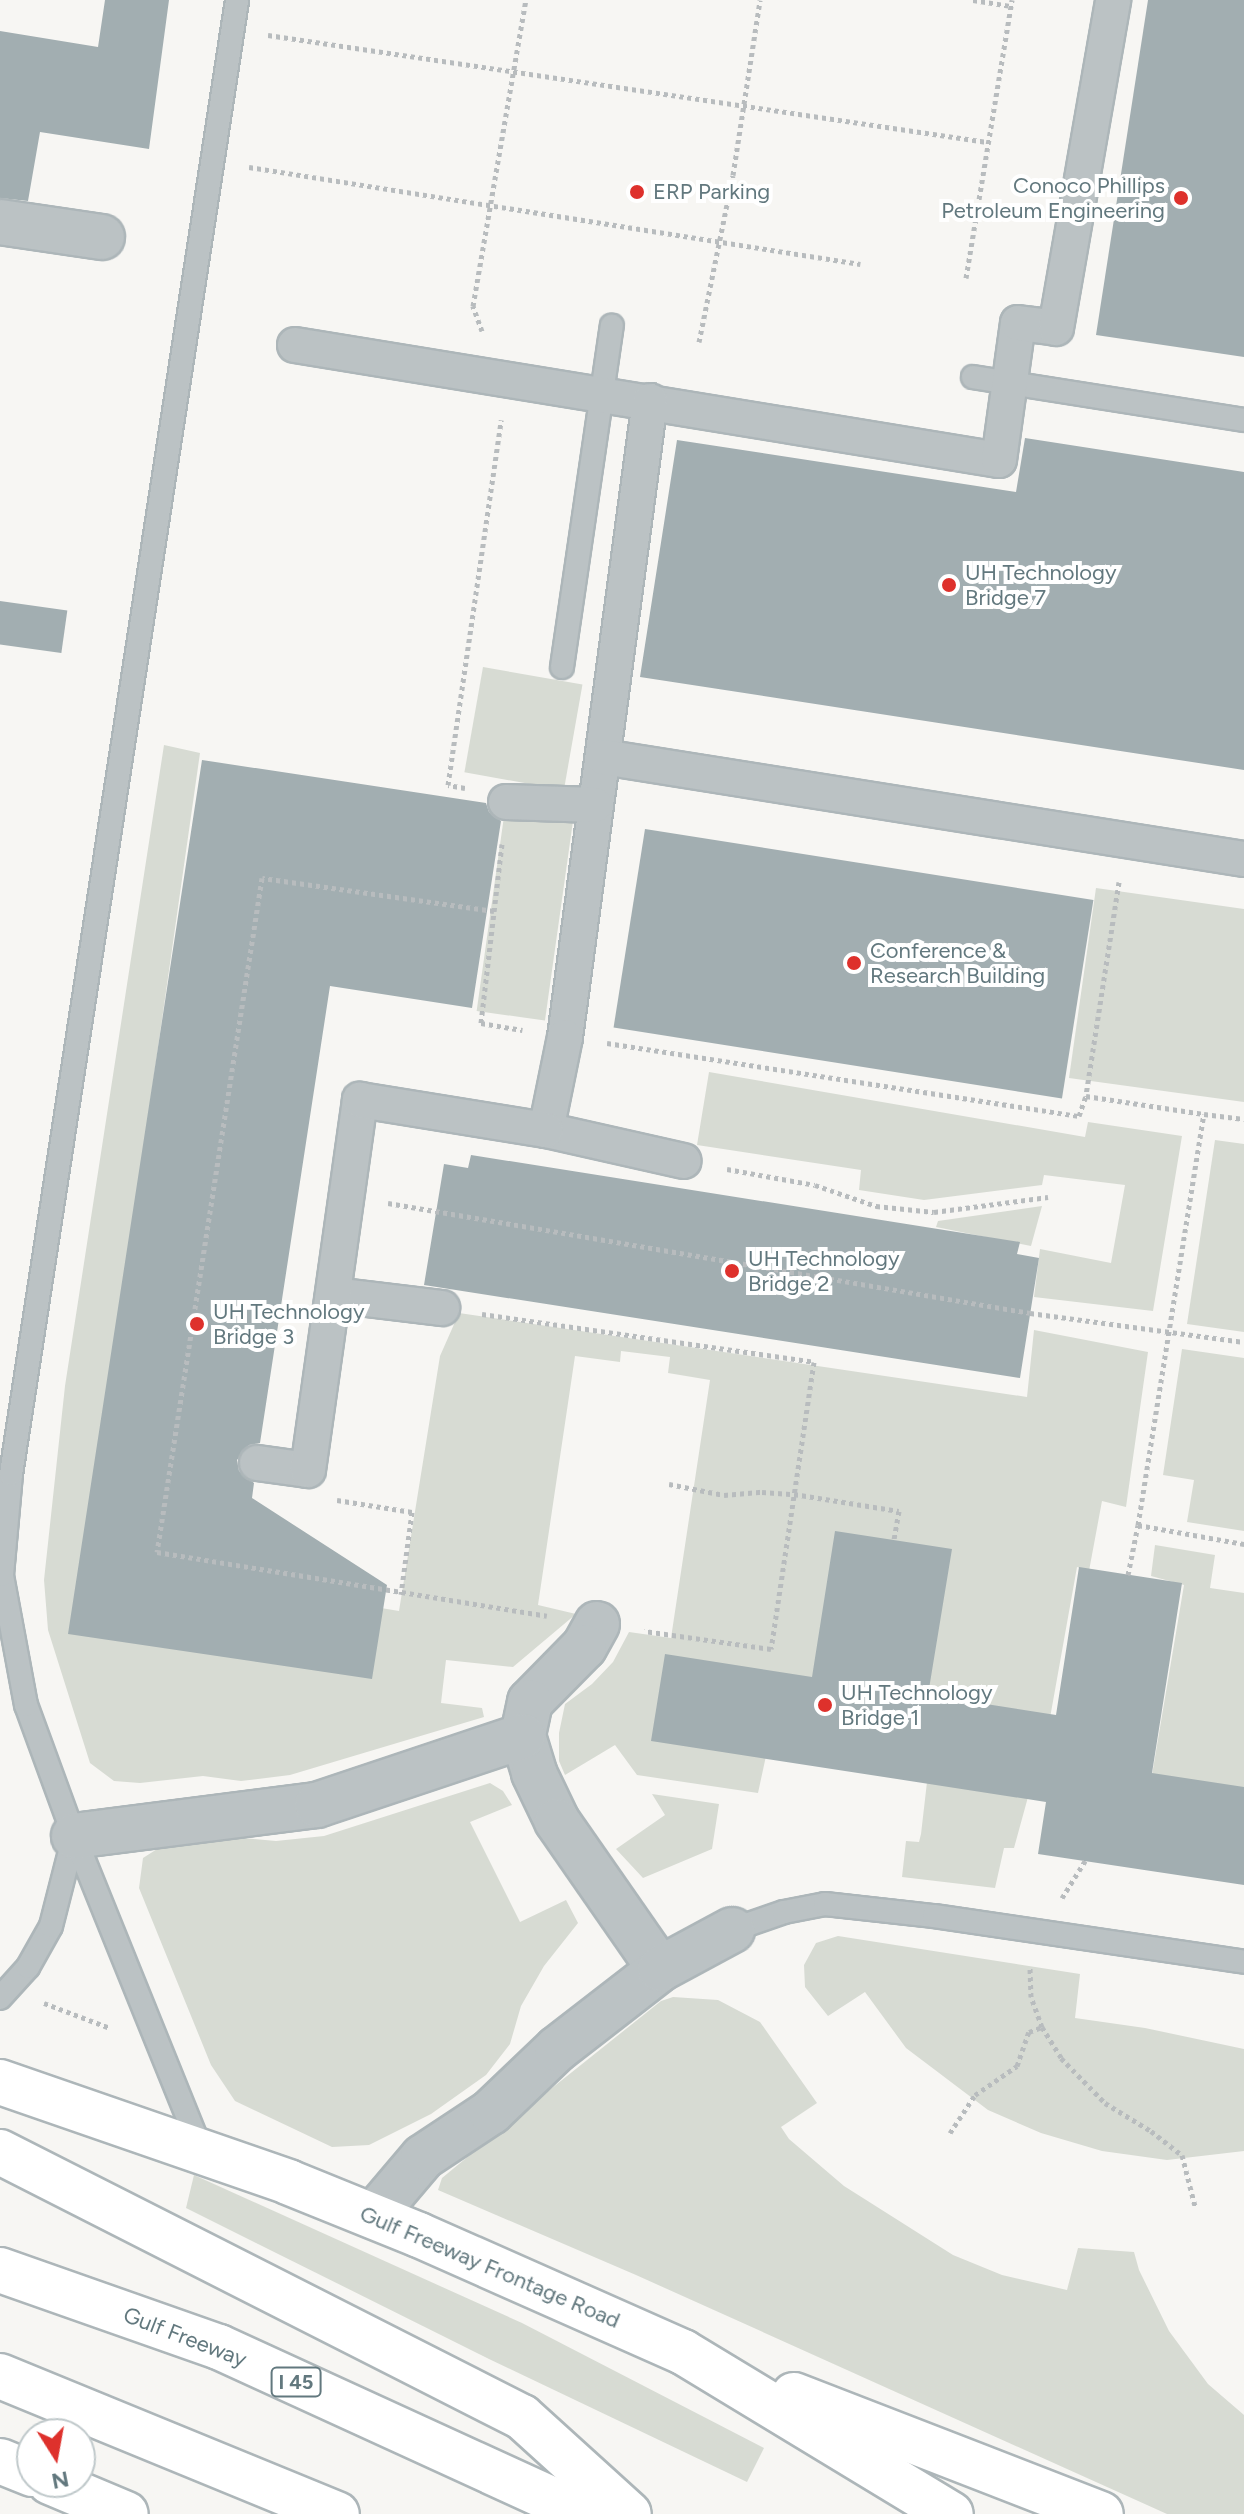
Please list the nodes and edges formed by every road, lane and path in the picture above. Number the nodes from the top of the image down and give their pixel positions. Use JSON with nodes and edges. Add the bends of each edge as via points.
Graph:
{"nodes":[{"id":1,"x":237,"y":0,"type":"edge"},
{"id":2,"x":526,"y":0,"type":"edge"},
{"id":3,"x":760,"y":0,"type":"edge"},
{"id":4,"x":973,"y":0,"type":"edge"},
{"id":5,"x":1113,"y":0,"type":"edge"},
{"id":6,"x":1012,"y":3,"type":"edge"},
{"id":7,"x":268,"y":35,"type":"dead end"},
{"id":8,"x":513,"y":73,"type":"junction"},
{"id":9,"x":743,"y":107,"type":"junction"},
{"id":10,"x":987,"y":142,"type":"junction"},
{"id":11,"x":247,"y":166,"type":"dead end"},
{"id":12,"x":490,"y":204,"type":"junction"},
{"id":13,"x":0,"y":222,"type":"edge"},
{"id":14,"x":102,"y":237,"type":"dead end"},
{"id":15,"x":719,"y":242,"type":"junction"},
{"id":16,"x":860,"y":264,"type":"dead end"},
{"id":17,"x":966,"y":278,"type":"dead end"},
{"id":18,"x":612,"y":326,"type":"dead end"},
{"id":19,"x":699,"y":342,"type":"dead end"},
{"id":20,"x":295,"y":345,"type":"dead end"},
{"id":21,"x":973,"y":377,"type":"dead end"},
{"id":22,"x":499,"y":380,"type":"junction"},
{"id":23,"x":1010,"y":383,"type":"junction"},
{"id":24,"x":601,"y":395,"type":"junction"},
{"id":25,"x":650,"y":401,"type":"junction"},
{"id":26,"x":1244,"y":420,"type":"edge"},
{"id":27,"x":562,"y":667,"type":"dead end"},
{"id":28,"x":603,"y":757,"type":"junction"},
{"id":29,"x":506,"y":802,"type":"junction"},
{"id":30,"x":595,"y":805,"type":"junction"},
{"id":31,"x":1125,"y":841,"type":"junction"},
{"id":32,"x":1244,"y":859,"type":"edge"},
{"id":33,"x":494,"y":911,"type":"junction"},
{"id":34,"x":536,"y":1032,"type":"dead end"},
{"id":35,"x":616,"y":1045,"type":"dead end"},
{"id":36,"x":1086,"y":1096,"type":"junction"},
{"id":37,"x":1204,"y":1114,"type":"junction"},
{"id":38,"x":1244,"y":1119,"type":"edge"},
{"id":39,"x":546,"y":1130,"type":"junction"},
{"id":40,"x":684,"y":1161,"type":"joint"},
{"id":41,"x":1048,"y":1197,"type":"dead end"},
{"id":42,"x":437,"y":1211,"type":"dead end"},
{"id":43,"x":333,"y":1295,"type":"junction"},
{"id":44,"x":442,"y":1308,"type":"joint"},
{"id":45,"x":1169,"y":1330,"type":"junction"},
{"id":46,"x":1244,"y":1342,"type":"edge"},
{"id":47,"x":257,"y":1463,"type":"dead end"},
{"id":48,"x":308,"y":1470,"type":"junction"},
{"id":49,"x":669,"y":1484,"type":"dead end"},
{"id":50,"x":794,"y":1494,"type":"junction"},
{"id":51,"x":1138,"y":1525,"type":"junction"},
{"id":52,"x":894,"y":1540,"type":"dead end"},
{"id":53,"x":1244,"y":1544,"type":"edge"},
{"id":54,"x":1128,"y":1575,"type":"dead end"},
{"id":55,"x":401,"y":1594,"type":"junction"},
{"id":56,"x":597,"y":1624,"type":"junction"},
{"id":57,"x":523,"y":1736,"type":"junction"},
{"id":58,"x":74,"y":1836,"type":"junction"},
{"id":59,"x":732,"y":1930,"type":"joint"},
{"id":60,"x":1039,"y":1933,"type":"junction"},
{"id":61,"x":1244,"y":1962,"type":"edge"},
{"id":62,"x":660,"y":1969,"type":"junction"},
{"id":63,"x":0,"y":1998,"type":"edge"},
{"id":64,"x":32,"y":1998,"type":"dead end"},
{"id":65,"x":1042,"y":2027,"type":"junction"},
{"id":66,"x":111,"y":2028,"type":"dead end"},
{"id":67,"x":0,"y":2082,"type":"edge"},
{"id":68,"x":950,"y":2133,"type":"dead end"},
{"id":69,"x":201,"y":2151,"type":"junction"},
{"id":70,"x":0,"y":2152,"type":"edge"},
{"id":71,"x":1195,"y":2206,"type":"dead end"},
{"id":72,"x":373,"y":2216,"type":"junction"},
{"id":73,"x":0,"y":2270,"type":"edge"},
{"id":74,"x":683,"y":2352,"type":"junction"},
{"id":75,"x":0,"y":2376,"type":"edge"},
{"id":76,"x":88,"y":2498,"type":"edge"},
{"id":77,"x":126,"y":2514,"type":"edge"},
{"id":78,"x":337,"y":2514,"type":"edge"},
{"id":79,"x":583,"y":2514,"type":"edge"},
{"id":80,"x":629,"y":2514,"type":"edge"},
{"id":81,"x":951,"y":2514,"type":"edge"},
{"id":82,"x":1101,"y":2514,"type":"edge"}],
"edges":[{"from":1,"to":58,"type":"lane","via":[[5,1519],[4,1595],[26,1705]]},
{"from":2,"to":8,"type":"path"},
{"from":3,"to":9,"type":"path"},
{"from":4,"to":6,"type":"path"},
{"from":5,"to":23,"type":"street","via":[[1056,328],[1018,323]]},
{"from":6,"to":10,"type":"path"},
{"from":7,"to":8,"type":"path"},
{"from":8,"to":9,"type":"path"},
{"from":8,"to":12,"type":"path"},
{"from":9,"to":10,"type":"path"},
{"from":9,"to":15,"type":"path"},
{"from":10,"to":17,"type":"path"},
{"from":11,"to":12,"type":"path"},
{"from":12,"to":15,"type":"path"},
{"from":12,"to":22,"type":"path","via":[[473,306]]},
{"from":13,"to":14,"type":"street"},
{"from":15,"to":16,"type":"path"},
{"from":15,"to":19,"type":"path"},
{"from":18,"to":24,"type":"lane"},
{"from":20,"to":22,"type":"street"},
{"from":21,"to":23,"type":"lane"},
{"from":22,"to":24,"type":"street"},
{"from":22,"to":29,"type":"path","via":[[504,394],[448,785],[517,797]]},
{"from":23,"to":25,"type":"street","via":[[999,460]]},
{"from":23,"to":26,"type":"lane"},
{"from":24,"to":25,"type":"street"},
{"from":24,"to":27,"type":"lane"},
{"from":25,"to":28,"type":"street"},
{"from":28,"to":30,"type":"street"},
{"from":28,"to":31,"type":"street"},
{"from":29,"to":30,"type":"street"},
{"from":29,"to":33,"type":"path"},
{"from":30,"to":39,"type":"street","via":[[565,1037]]},
{"from":31,"to":32,"type":"street"},
{"from":31,"to":36,"type":"path"},
{"from":33,"to":34,"type":"path","via":[[481,1023]]},
{"from":33,"to":55,"type":"path","via":[[262,878],[157,1552]]},
{"from":35,"to":36,"type":"path","via":[[1079,1116]]},
{"from":36,"to":37,"type":"path"},
{"from":37,"to":38,"type":"path"},
{"from":37,"to":45,"type":"path"},
{"from":39,"to":40,"type":"street"},
{"from":39,"to":43,"type":"street","via":[[360,1100]]},
{"from":40,"to":41,"type":"path","via":[[815,1185],[876,1206],[934,1212]]},
{"from":42,"to":45,"type":"path","via":[[1030,1313]]},
{"from":43,"to":44,"type":"street"},
{"from":43,"to":48,"type":"street"},
{"from":44,"to":50,"type":"path","via":[[814,1362]]},
{"from":45,"to":46,"type":"path"},
{"from":45,"to":51,"type":"path"},
{"from":47,"to":48,"type":"street"},
{"from":48,"to":55,"type":"path","via":[[304,1495],[412,1512]]},
{"from":49,"to":50,"type":"path","via":[[724,1495]]},
{"from":50,"to":52,"type":"path","via":[[899,1511]]},
{"from":50,"to":56,"type":"path","via":[[771,1649]]},
{"from":51,"to":53,"type":"path"},
{"from":51,"to":54,"type":"path"},
{"from":55,"to":56,"type":"path"},
{"from":56,"to":57,"type":"street","via":[[584,1647],[530,1702]]},
{"from":57,"to":58,"type":"street","via":[[317,1805]]},
{"from":57,"to":62,"type":"street","via":[[557,1821]]},
{"from":58,"to":63,"type":"lane","via":[[51,1926],[28,1967]]},
{"from":58,"to":69,"type":"lane"},
{"from":59,"to":60,"type":"lane","via":[[825,1904]]},
{"from":59,"to":62,"type":"street"},
{"from":60,"to":61,"type":"lane"},
{"from":60,"to":65,"type":"path","via":[[1030,1961],[1031,1997]]},
{"from":62,"to":72,"type":"street","via":[[557,2049],[491,2112],[423,2157]]},
{"from":64,"to":66,"type":"path"},
{"from":65,"to":68,"type":"path","via":[[1029,2032],[1017,2066],[975,2095]]},
{"from":65,"to":71,"type":"path","via":[[1061,2058],[1105,2103],[1182,2155]]},
{"from":67,"to":69,"type":"main road","name":"Gulf Freeway Frontage Road"},
{"from":69,"to":72,"type":"main road","name":"Gulf Freeway Frontage Road"},
{"from":70,"to":80,"type":"main road","via":[[522,2417]]},
{"from":72,"to":74,"type":"main road","name":"Gulf Freeway Frontage Road"},
{"from":73,"to":79,"type":"main road","name":"Gulf Freeway","number":"I 45","via":[[219,2347]]},
{"from":74,"to":81,"type":"main road","name":"Gulf Freeway Frontage Road"},
{"from":74,"to":82,"type":"main road"},
{"from":75,"to":78,"type":"main road"},
{"from":76,"to":77,"type":"main road"}]}
